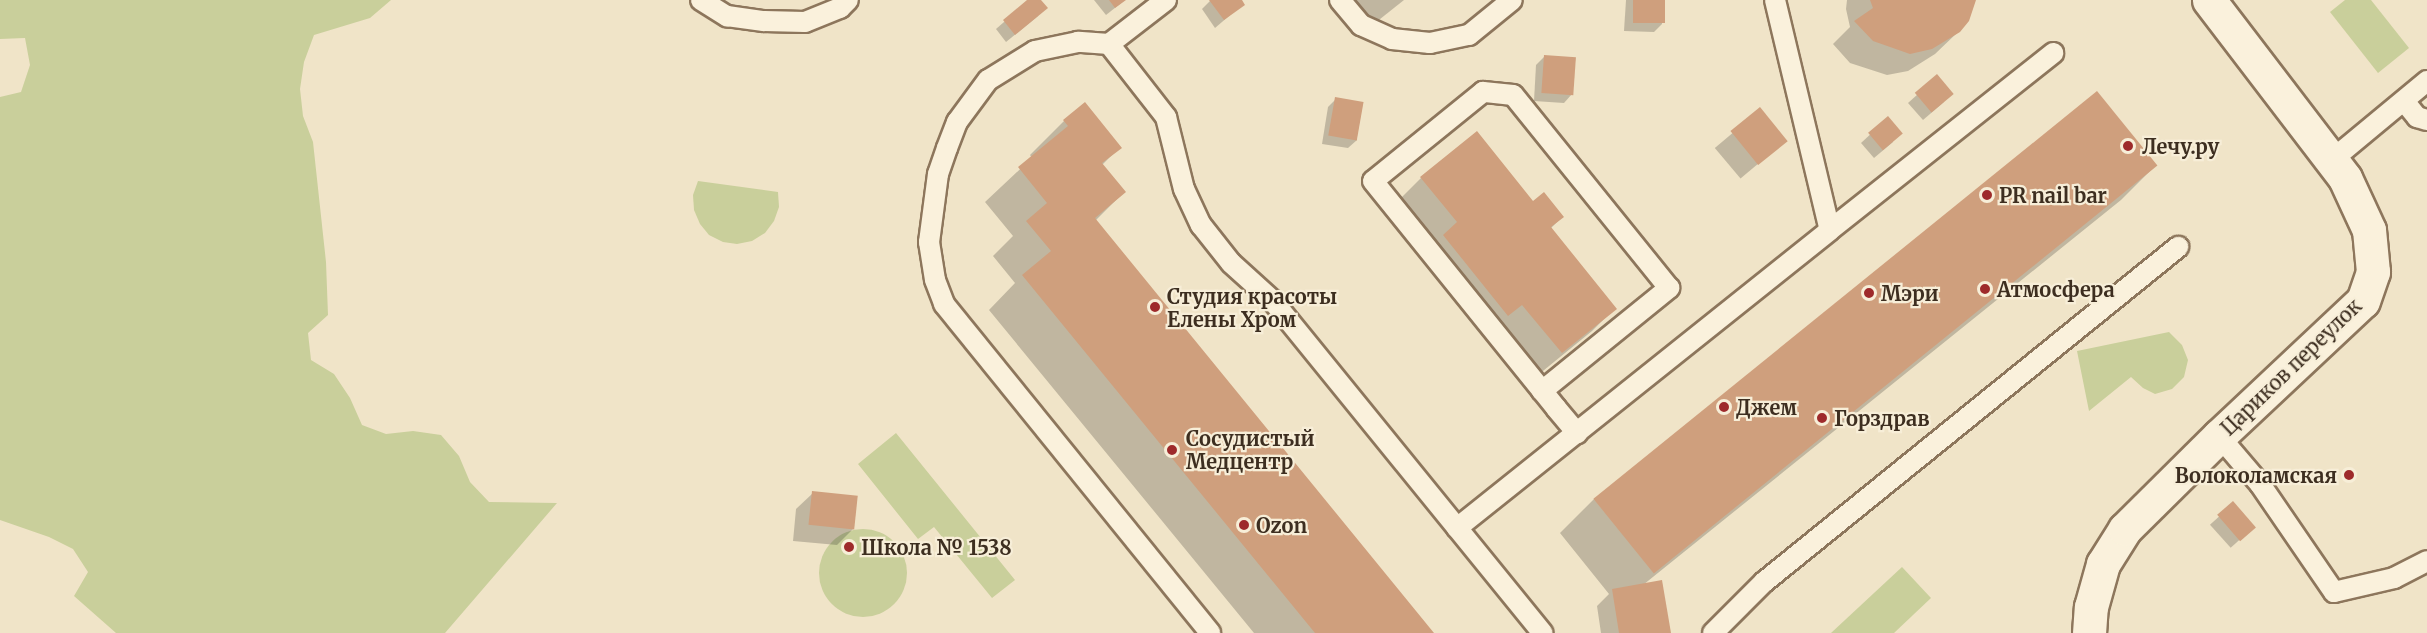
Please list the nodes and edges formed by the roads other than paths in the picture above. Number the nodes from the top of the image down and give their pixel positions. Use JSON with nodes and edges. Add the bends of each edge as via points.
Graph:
{"nodes":[{"id":1,"x":701,"y":0,"type":"edge"},
{"id":2,"x":848,"y":0,"type":"edge"},
{"id":3,"x":1166,"y":0,"type":"edge"},
{"id":4,"x":1340,"y":0,"type":"edge"},
{"id":5,"x":1512,"y":0,"type":"edge"},
{"id":6,"x":1775,"y":0,"type":"edge"},
{"id":7,"x":2210,"y":0,"type":"edge"},
{"id":8,"x":1109,"y":44,"type":"junction"},
{"id":9,"x":2053,"y":53,"type":"dead end"},
{"id":10,"x":2427,"y":81,"type":"edge"},
{"id":11,"x":2404,"y":101,"type":"junction"},
{"id":12,"x":2427,"y":120,"type":"edge"},
{"id":13,"x":2333,"y":159,"type":"junction"},
{"id":14,"x":1830,"y":230,"type":"junction"},
{"id":15,"x":2178,"y":247,"type":"dead end"},
{"id":16,"x":1542,"y":391,"type":"junction"},
{"id":17,"x":1577,"y":433,"type":"junction"},
{"id":18,"x":2219,"y":436,"type":"junction"},
{"id":19,"x":1458,"y":528,"type":"junction"},
{"id":20,"x":2427,"y":561,"type":"edge"},
{"id":21,"x":1210,"y":633,"type":"edge"},
{"id":22,"x":1543,"y":633,"type":"edge"},
{"id":23,"x":1713,"y":633,"type":"edge"},
{"id":24,"x":2089,"y":633,"type":"edge"}],
"edges":[{"from":1,"to":2,"type":"lane","via":[[727,16],[805,22],[840,8]]},
{"from":3,"to":8,"type":"lane"},
{"from":4,"to":5,"type":"lane","via":[[1361,25],[1392,39],[1430,43],[1469,34]]},
{"from":6,"to":14,"type":"lane"},
{"from":7,"to":13,"type":"street","name":"Цариков переулок"},
{"from":8,"to":19,"type":"lane","via":[[1166,117],[1184,189],[1201,225],[1231,263],[1272,300]]},
{"from":8,"to":21,"type":"lane","via":[[1078,42],[1035,51],[988,80],[957,122],[938,174],[929,242],[934,280],[944,304]]},
{"from":9,"to":14,"type":"lane"},
{"from":10,"to":11,"type":"lane"},
{"from":11,"to":12,"type":"lane","via":[[2417,117]]},
{"from":11,"to":13,"type":"lane"},
{"from":13,"to":18,"type":"street","name":"Цариков переулок","via":[[2369,230],[2373,250],[2370,286],[2363,301]]},
{"from":14,"to":17,"type":"lane"},
{"from":15,"to":23,"type":"lane","via":[[1764,582]]},
{"from":16,"to":16,"type":"lane","via":[[1373,181],[1483,92],[1513,95],[1669,288]]},
{"from":16,"to":17,"type":"lane"},
{"from":17,"to":19,"type":"lane"},
{"from":18,"to":20,"type":"lane","via":[[2260,484],[2334,592],[2394,578]]},
{"from":18,"to":24,"type":"street","name":"Цариков переулок","via":[[2125,529],[2103,564],[2091,607]]},
{"from":19,"to":22,"type":"lane"}]}
